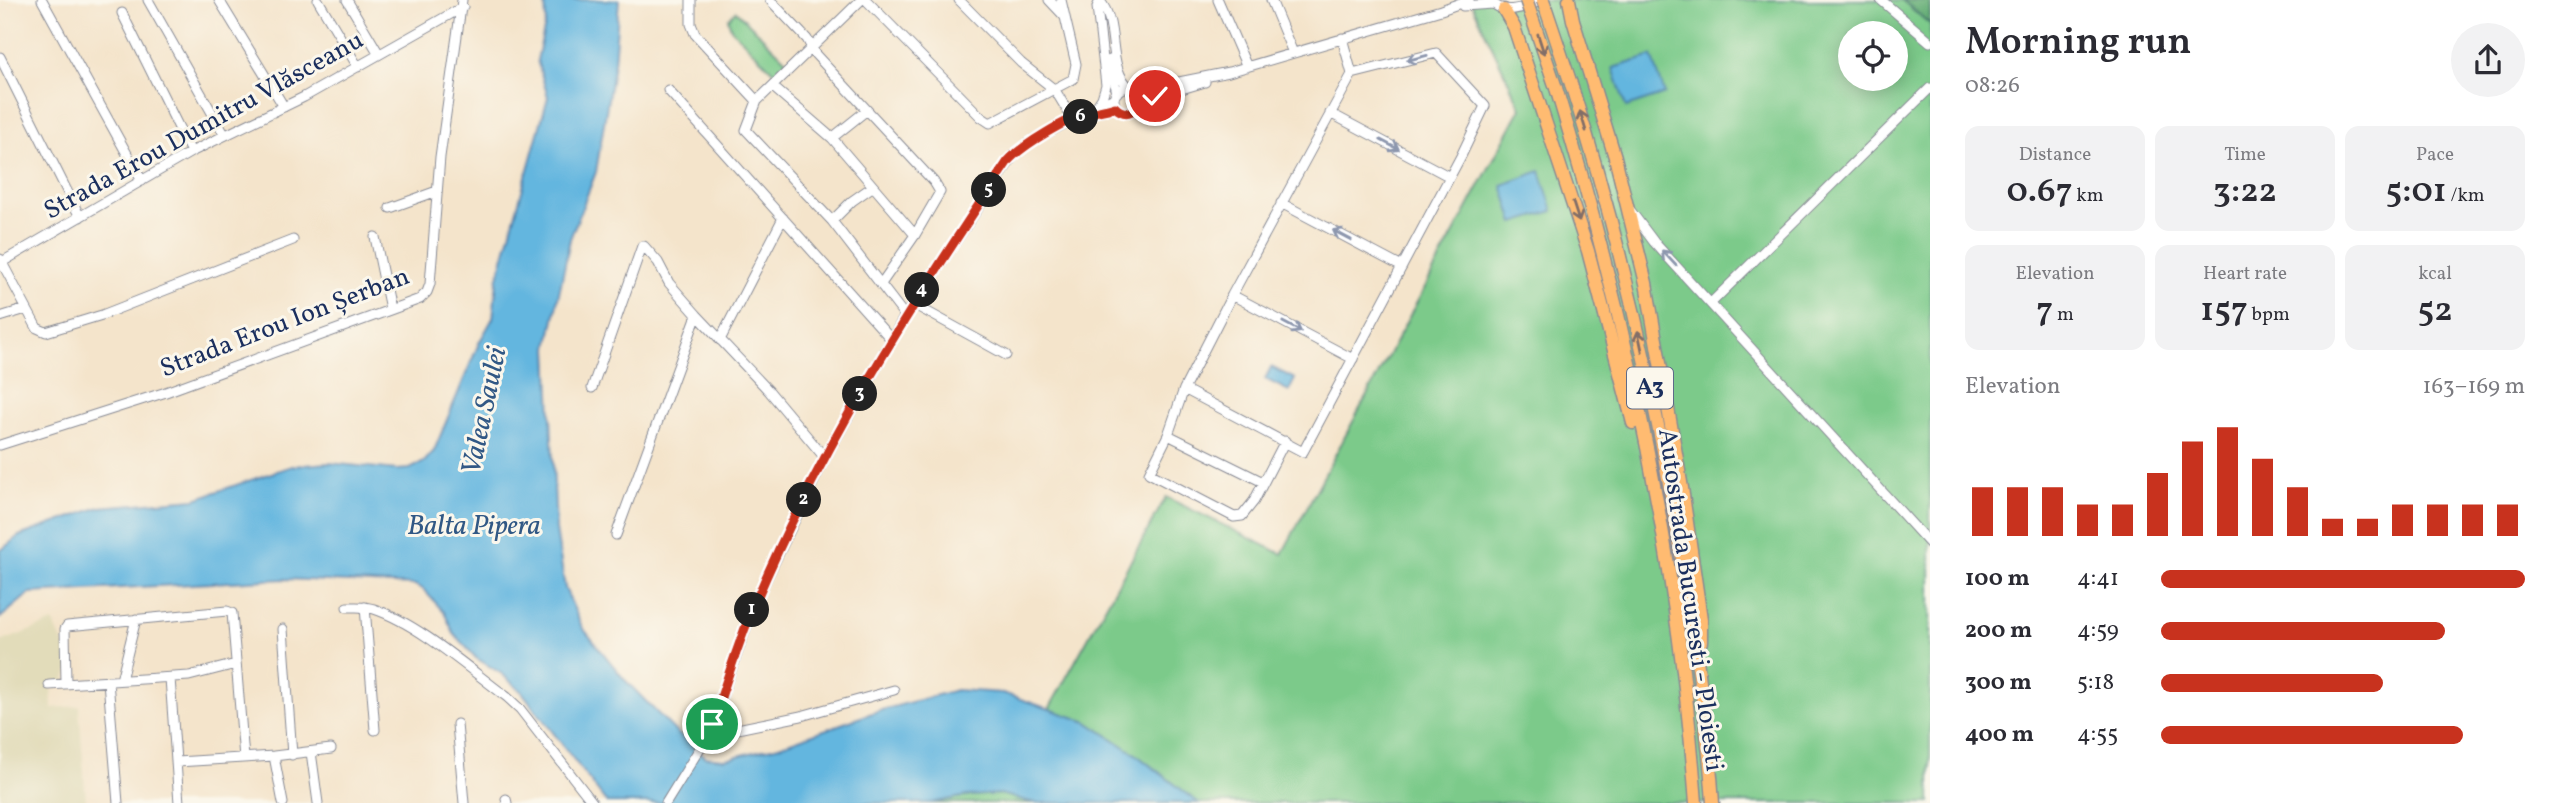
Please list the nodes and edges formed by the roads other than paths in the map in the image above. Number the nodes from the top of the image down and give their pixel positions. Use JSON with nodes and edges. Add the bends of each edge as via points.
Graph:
{"nodes":[{"id":1,"x":42,"y":0,"type":"edge"},
{"id":2,"x":148,"y":0,"type":"edge"},
{"id":3,"x":219,"y":0,"type":"edge"},
{"id":4,"x":318,"y":0,"type":"edge"},
{"id":5,"x":347,"y":0,"type":"edge"},
{"id":6,"x":691,"y":0,"type":"edge"},
{"id":7,"x":770,"y":0,"type":"edge"},
{"id":8,"x":959,"y":0,"type":"edge"},
{"id":9,"x":1049,"y":0,"type":"edge"},
{"id":10,"x":1061,"y":0,"type":"edge"},
{"id":11,"x":1100,"y":0,"type":"edge"},
{"id":12,"x":1218,"y":0,"type":"edge"},
{"id":13,"x":1271,"y":0,"type":"edge"},
{"id":14,"x":1469,"y":0,"type":"edge"},
{"id":15,"x":1526,"y":0,"type":"edge"},
{"id":16,"x":1544,"y":0,"type":"edge"},
{"id":17,"x":1569,"y":0,"type":"edge"},
{"id":18,"x":1881,"y":0,"type":"edge"},
{"id":19,"x":868,"y":1,"type":"edge"},
{"id":20,"x":463,"y":3,"type":"edge"},
{"id":21,"x":1495,"y":5,"type":"edge"},
{"id":22,"x":1441,"y":10,"type":"junction"},
{"id":23,"x":122,"y":13,"type":"dead end"},
{"id":24,"x":1065,"y":18,"type":"junction"},
{"id":25,"x":1342,"y":38,"type":"junction"},
{"id":26,"x":1930,"y":42,"type":"edge"},
{"id":27,"x":812,"y":48,"type":"junction"},
{"id":28,"x":1293,"y":52,"type":"junction"},
{"id":29,"x":379,"y":54,"type":"junction"},
{"id":30,"x":0,"y":57,"type":"edge"},
{"id":31,"x":358,"y":66,"type":"junction"},
{"id":32,"x":1247,"y":67,"type":"junction"},
{"id":33,"x":1351,"y":71,"type":"junction"},
{"id":34,"x":1229,"y":72,"type":"junction"},
{"id":35,"x":773,"y":87,"type":"junction"},
{"id":36,"x":1930,"y":88,"type":"edge"},
{"id":37,"x":668,"y":90,"type":"dead end"},
{"id":38,"x":1055,"y":90,"type":"junction"},
{"id":39,"x":1133,"y":90,"type":"junction"},
{"id":40,"x":1115,"y":99,"type":"junction"},
{"id":41,"x":757,"y":101,"type":"junction"},
{"id":42,"x":1138,"y":102,"type":"junction"},
{"id":43,"x":284,"y":107,"type":"junction"},
{"id":44,"x":867,"y":110,"type":"junction"},
{"id":45,"x":1092,"y":111,"type":"junction"},
{"id":46,"x":1330,"y":113,"type":"junction"},
{"id":47,"x":1073,"y":120,"type":"junction"},
{"id":48,"x":224,"y":134,"type":"junction"},
{"id":49,"x":832,"y":138,"type":"junction"},
{"id":50,"x":191,"y":152,"type":"junction"},
{"id":51,"x":1450,"y":177,"type":"junction"},
{"id":52,"x":142,"y":181,"type":"junction"},
{"id":53,"x":872,"y":187,"type":"junction"},
{"id":54,"x":437,"y":191,"type":"junction"},
{"id":55,"x":1281,"y":202,"type":"junction"},
{"id":56,"x":390,"y":208,"type":"dead end"},
{"id":57,"x":1629,"y":210,"type":"junction"},
{"id":58,"x":80,"y":217,"type":"junction"},
{"id":59,"x":783,"y":219,"type":"junction"},
{"id":60,"x":832,"y":221,"type":"junction"},
{"id":61,"x":915,"y":235,"type":"junction"},
{"id":62,"x":375,"y":237,"type":"dead end"},
{"id":63,"x":293,"y":240,"type":"dead end"},
{"id":64,"x":1,"y":260,"type":"edge"},
{"id":65,"x":1402,"y":267,"type":"junction"},
{"id":66,"x":881,"y":284,"type":"junction"},
{"id":67,"x":1232,"y":295,"type":"junction"},
{"id":68,"x":1711,"y":303,"type":"junction"},
{"id":69,"x":913,"y":304,"type":"junction"},
{"id":70,"x":26,"y":309,"type":"junction"},
{"id":71,"x":390,"y":310,"type":"junction"},
{"id":72,"x":696,"y":315,"type":"junction"},
{"id":73,"x":905,"y":316,"type":"junction"},
{"id":74,"x":0,"y":317,"type":"edge"},
{"id":75,"x":891,"y":339,"type":"junction"},
{"id":76,"x":720,"y":340,"type":"junction"},
{"id":77,"x":1006,"y":355,"type":"dead end"},
{"id":78,"x":1353,"y":359,"type":"junction"},
{"id":79,"x":592,"y":388,"type":"dead end"},
{"id":80,"x":1184,"y":389,"type":"junction"},
{"id":81,"x":1168,"y":435,"type":"junction"},
{"id":82,"x":1285,"y":441,"type":"junction"},
{"id":83,"x":0,"y":445,"type":"edge"},
{"id":84,"x":824,"y":458,"type":"junction"},
{"id":85,"x":1263,"y":482,"type":"junction"},
{"id":86,"x":616,"y":535,"type":"dead end"},
{"id":87,"x":1930,"y":544,"type":"edge"},
{"id":88,"x":1664,"y":548,"type":"junction"},
{"id":89,"x":347,"y":607,"type":"dead end"},
{"id":90,"x":365,"y":607,"type":"junction"},
{"id":91,"x":136,"y":619,"type":"junction"},
{"id":92,"x":283,"y":629,"type":"dead end"},
{"id":93,"x":236,"y":664,"type":"junction"},
{"id":94,"x":170,"y":678,"type":"junction"},
{"id":95,"x":121,"y":680,"type":"junction"},
{"id":96,"x":108,"y":681,"type":"junction"},
{"id":97,"x":66,"y":684,"type":"junction"},
{"id":98,"x":49,"y":685,"type":"dead end"},
{"id":99,"x":894,"y":690,"type":"dead end"},
{"id":100,"x":1702,"y":698,"type":"junction"},
{"id":101,"x":457,"y":724,"type":"dead end"},
{"id":102,"x":375,"y":730,"type":"dead end"},
{"id":103,"x":708,"y":735,"type":"junction"},
{"id":104,"x":331,"y":749,"type":"dead end"},
{"id":105,"x":311,"y":752,"type":"junction"},
{"id":106,"x":292,"y":755,"type":"junction"},
{"id":107,"x":274,"y":757,"type":"junction"},
{"id":108,"x":244,"y":758,"type":"junction"},
{"id":109,"x":177,"y":762,"type":"junction"},
{"id":110,"x":118,"y":803,"type":"edge"},
{"id":111,"x":179,"y":803,"type":"edge"},
{"id":112,"x":283,"y":803,"type":"edge"},
{"id":113,"x":318,"y":803,"type":"edge"},
{"id":114,"x":464,"y":803,"type":"edge"},
{"id":115,"x":593,"y":803,"type":"edge"},
{"id":116,"x":666,"y":803,"type":"edge"},
{"id":117,"x":1696,"y":803,"type":"edge"},
{"id":118,"x":1713,"y":803,"type":"edge"}],
"edges":[{"from":1,"to":52,"type":"street"},
{"from":2,"to":48,"type":"street"},
{"from":3,"to":43,"type":"street"},
{"from":4,"to":31,"type":"street"},
{"from":5,"to":29,"type":"street"},
{"from":6,"to":41,"type":"street","via":[[695,34]]},
{"from":7,"to":27,"type":"street"},
{"from":8,"to":38,"type":"street","via":[[1021,63]]},
{"from":9,"to":24,"type":"street"},
{"from":10,"to":24,"type":"street"},
{"from":11,"to":39,"type":"street","via":[[1107,12],[1117,69]]},
{"from":11,"to":40,"type":"street"},
{"from":11,"to":45,"type":"street","via":[[1106,85]]},
{"from":12,"to":32,"type":"street"},
{"from":13,"to":28,"type":"street"},
{"from":14,"to":22,"type":"street"},
{"from":15,"to":88,"type":"highway","name":"Autostrada Bucuresti - Ploiesti","number":"A3","one_way":true,"bridge":true,"via":[[1607,268]]},
{"from":16,"to":21,"type":"street","via":[[1518,8]]},
{"from":100,"to":16,"type":"highway","name":"Autostrada Bucuresti - Ploiesti","number":"A3","one_way":true,"bridge":true,"via":[[1679,537],[1653,401],[1611,218]]},
{"from":17,"to":57,"type":"highway"},
{"from":18,"to":26,"type":"street"},
{"from":19,"to":27,"type":"street"},
{"from":19,"to":38,"type":"street","via":[[990,123]]},
{"from":20,"to":29,"type":"street","name":"Strada Erou Dumitru Vlăsceanu"},
{"from":20,"to":54,"type":"street","name":"Strada Erou Ion Șerban"},
{"from":21,"to":22,"type":"street"},
{"from":21,"to":88,"type":"highway","one_way":true,"via":[[1514,27],[1588,251]]},
{"from":22,"to":25,"type":"street"},
{"from":23,"to":50,"type":"street"},
{"from":24,"to":38,"type":"street","via":[[1076,72]]},
{"from":25,"to":28,"type":"street"},
{"from":25,"to":33,"type":"street"},
{"from":27,"to":35,"type":"street"},
{"from":27,"to":44,"type":"street"},
{"from":28,"to":32,"type":"street"},
{"from":29,"to":31,"type":"street","name":"Strada Erou Dumitru Vlăsceanu"},
{"from":30,"to":58,"type":"street"},
{"from":31,"to":43,"type":"street","name":"Strada Erou Dumitru Vlăsceanu"},
{"from":32,"to":34,"type":"street"},
{"from":33,"to":46,"type":"street"},
{"from":51,"to":33,"type":"street","one_way":true,"via":[[1485,106],[1436,53]]},
{"from":34,"to":39,"type":"street"},
{"from":34,"to":42,"type":"street"},
{"from":35,"to":41,"type":"street"},
{"from":35,"to":49,"type":"street"},
{"from":36,"to":68,"type":"street"},
{"from":37,"to":59,"type":"street"},
{"from":38,"to":47,"type":"street"},
{"from":39,"to":40,"type":"street","via":[[1124,88]]},
{"from":39,"to":42,"type":"street"},
{"from":40,"to":42,"type":"street","via":[[1121,112],[1129,113]]},
{"from":40,"to":45,"type":"street"},
{"from":41,"to":60,"type":"street","via":[[746,131]]},
{"from":43,"to":48,"type":"street","name":"Strada Erou Dumitru Vlăsceanu"},
{"from":44,"to":49,"type":"street"},
{"from":44,"to":61,"type":"street","via":[[940,192]]},
{"from":45,"to":47,"type":"street"},
{"from":46,"to":51,"type":"street","one_way":true},
{"from":46,"to":55,"type":"street"},
{"from":47,"to":69,"type":"street","via":[[1027,144],[1008,161]]},
{"from":48,"to":50,"type":"street","name":"Strada Erou Dumitru Vlăsceanu"},
{"from":49,"to":53,"type":"street"},
{"from":50,"to":52,"type":"street","name":"Strada Erou Dumitru Vlăsceanu"},
{"from":51,"to":65,"type":"street"},
{"from":52,"to":58,"type":"street","name":"Strada Erou Dumitru Vlăsceanu"},
{"from":53,"to":60,"type":"street"},
{"from":53,"to":61,"type":"street"},
{"from":54,"to":56,"type":"street"},
{"from":54,"to":71,"type":"street","name":"Strada Erou Ion Șerban","via":[[427,292]]},
{"from":65,"to":55,"type":"street","one_way":true},
{"from":55,"to":67,"type":"street"},
{"from":68,"to":57,"type":"street","one_way":true},
{"from":57,"to":100,"type":"highway","via":[[1664,378],[1692,551],[1701,619]]},
{"from":58,"to":64,"type":"street","name":"Strada Erou Dumitru Vlăsceanu"},
{"from":59,"to":75,"type":"street"},
{"from":59,"to":76,"type":"street"},
{"from":60,"to":66,"type":"street"},
{"from":61,"to":66,"type":"street"},
{"from":62,"to":71,"type":"street"},
{"from":63,"to":70,"type":"street","via":[[102,315],[42,332]]},
{"from":64,"to":70,"type":"street"},
{"from":65,"to":78,"type":"street"},
{"from":66,"to":73,"type":"street"},
{"from":67,"to":78,"type":"street","one_way":true},
{"from":67,"to":80,"type":"street"},
{"from":68,"to":87,"type":"street"},
{"from":69,"to":73,"type":"street"},
{"from":69,"to":77,"type":"street"},
{"from":70,"to":74,"type":"street"},
{"from":71,"to":83,"type":"street","name":"Strada Erou Ion Șerban","via":[[163,393]]},
{"from":72,"to":76,"type":"street"},
{"from":72,"to":79,"type":"street","via":[[642,246]]},
{"from":72,"to":86,"type":"street"},
{"from":73,"to":75,"type":"street"},
{"from":75,"to":84,"type":"street"},
{"from":76,"to":84,"type":"street"},
{"from":78,"to":82,"type":"street","via":[[1303,452]]},
{"from":80,"to":81,"type":"street"},
{"from":80,"to":82,"type":"street"},
{"from":81,"to":85,"type":"street"},
{"from":81,"to":85,"type":"street","via":[[1149,473],[1234,516],[1242,516]]},
{"from":82,"to":85,"type":"street"},
{"from":84,"to":103,"type":"street","via":[[756,600]]},
{"from":88,"to":117,"type":"highway","name":"Autostrada Bucuresti - Ploiesti","number":"A3","via":[[1682,662]]},
{"from":89,"to":90,"type":"street"},
{"from":90,"to":102,"type":"street"},
{"from":90,"to":115,"type":"street","via":[[413,628],[507,697]]},
{"from":91,"to":93,"type":"street","via":[[232,613]]},
{"from":91,"to":95,"type":"street"},
{"from":91,"to":97,"type":"street","via":[[67,626]]},
{"from":92,"to":106,"type":"street"},
{"from":93,"to":94,"type":"street"},
{"from":93,"to":108,"type":"street"},
{"from":94,"to":95,"type":"street"},
{"from":94,"to":109,"type":"street"},
{"from":95,"to":96,"type":"street"},
{"from":96,"to":97,"type":"street"},
{"from":96,"to":110,"type":"street"},
{"from":97,"to":98,"type":"street"},
{"from":99,"to":103,"type":"street"},
{"from":100,"to":118,"type":"highway","name":"Autostrada Bucuresti - Ploiesti","number":"A3"},
{"from":101,"to":114,"type":"street"},
{"from":103,"to":116,"type":"street"},
{"from":104,"to":105,"type":"street"},
{"from":105,"to":106,"type":"street"},
{"from":105,"to":113,"type":"street"},
{"from":106,"to":107,"type":"street"},
{"from":107,"to":108,"type":"street"},
{"from":107,"to":112,"type":"street"},
{"from":108,"to":109,"type":"street"},
{"from":109,"to":111,"type":"street"}]}
